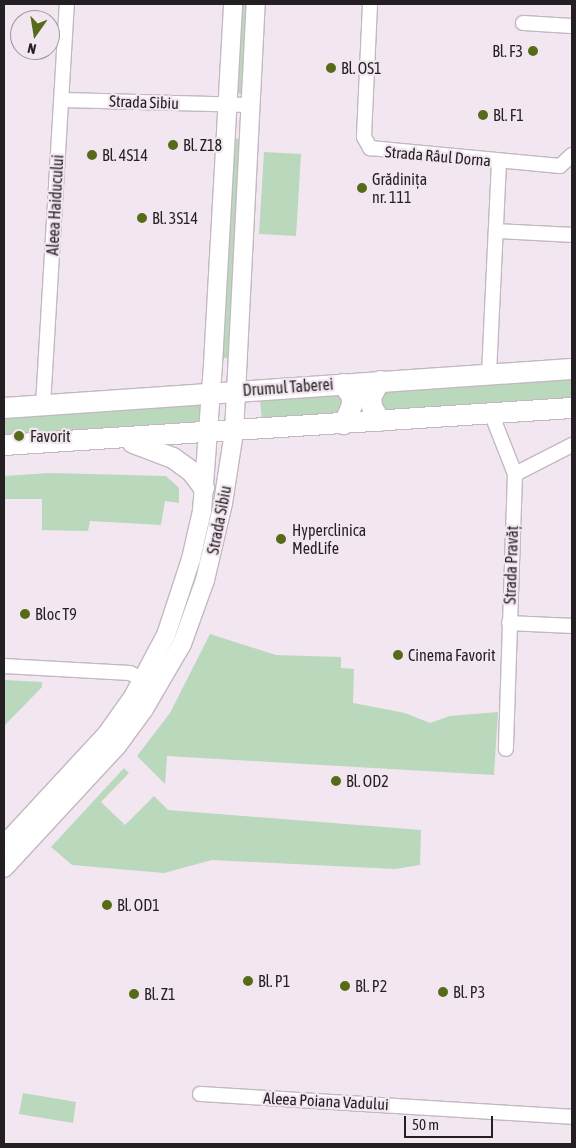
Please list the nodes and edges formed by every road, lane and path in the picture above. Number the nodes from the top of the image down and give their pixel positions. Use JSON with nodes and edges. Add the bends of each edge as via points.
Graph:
{"nodes":[{"id":1,"x":68,"y":4,"type":"edge"},
{"id":2,"x":233,"y":4,"type":"edge"},
{"id":3,"x":256,"y":4,"type":"edge"},
{"id":4,"x":370,"y":4,"type":"edge"},
{"id":5,"x":523,"y":23,"type":"dead end"},
{"id":6,"x":572,"y":26,"type":"edge"},
{"id":7,"x":61,"y":100,"type":"junction"},
{"id":8,"x":227,"y":104,"type":"junction"},
{"id":9,"x":251,"y":105,"type":"junction"},
{"id":10,"x":572,"y":155,"type":"edge"},
{"id":11,"x":499,"y":161,"type":"junction"},
{"id":12,"x":496,"y":231,"type":"junction"},
{"id":13,"x":572,"y":235,"type":"edge"},
{"id":14,"x":572,"y":368,"type":"edge"},
{"id":15,"x":489,"y":374,"type":"junction"},
{"id":16,"x":380,"y":381,"type":"junction"},
{"id":17,"x":342,"y":384,"type":"junction"},
{"id":18,"x":236,"y":391,"type":"junction"},
{"id":19,"x":210,"y":392,"type":"junction"},
{"id":20,"x":43,"y":405,"type":"junction"},
{"id":21,"x":4,"y":408,"type":"edge"},
{"id":22,"x":572,"y":408,"type":"edge"},
{"id":23,"x":491,"y":413,"type":"junction"},
{"id":24,"x":380,"y":421,"type":"junction"},
{"id":25,"x":344,"y":424,"type":"junction"},
{"id":26,"x":234,"y":432,"type":"junction"},
{"id":27,"x":207,"y":434,"type":"junction"},
{"id":28,"x":119,"y":439,"type":"junction"},
{"id":29,"x":4,"y":445,"type":"edge"},
{"id":30,"x":572,"y":445,"type":"edge"},
{"id":31,"x":515,"y":474,"type":"junction"},
{"id":32,"x":204,"y":488,"type":"junction"},
{"id":33,"x":509,"y":623,"type":"junction"},
{"id":34,"x":572,"y":626,"type":"edge"},
{"id":35,"x":4,"y":666,"type":"edge"},
{"id":36,"x":144,"y":680,"type":"junction"},
{"id":37,"x":506,"y":749,"type":"dead end"},
{"id":38,"x":4,"y":845,"type":"edge"},
{"id":39,"x":4,"y":868,"type":"edge"},
{"id":40,"x":200,"y":1094,"type":"dead end"},
{"id":41,"x":572,"y":1116,"type":"edge"}],
"edges":[{"from":1,"to":7,"type":"street","name":"Aleea Haiducului"},
{"from":2,"to":8,"type":"street","name":"Strada Sibiu"},
{"from":3,"to":9,"type":"street","name":"Strada Sibiu"},
{"from":4,"to":11,"type":"street","name":"Strada Râul Dorna","via":[[366,144],[377,151]]},
{"from":5,"to":6,"type":"street"},
{"from":7,"to":8,"type":"street","name":"Strada Sibiu"},
{"from":7,"to":20,"type":"street","name":"Aleea Haiducului"},
{"from":8,"to":9,"type":"street","name":"Strada Sibiu"},
{"from":8,"to":19,"type":"street","name":"Strada Sibiu"},
{"from":9,"to":18,"type":"street","name":"Strada Sibiu"},
{"from":10,"to":11,"type":"street","via":[[560,166]]},
{"from":11,"to":12,"type":"street","name":"Strada Râul Dorna"},
{"from":12,"to":13,"type":"street"},
{"from":12,"to":15,"type":"street","name":"Strada Râul Dorna"},
{"from":14,"to":15,"type":"main road","name":"Drumul Taberei"},
{"from":15,"to":16,"type":"main road","name":"Drumul Taberei"},
{"from":16,"to":17,"type":"main road","name":"Drumul Taberei"},
{"from":16,"to":24,"type":"main road","via":[[371,397],[372,407]]},
{"from":17,"to":18,"type":"main road","name":"Drumul Taberei"},
{"from":17,"to":25,"type":"main road","via":[[352,397]]},
{"from":18,"to":19,"type":"main road","name":"Drumul Taberei"},
{"from":18,"to":26,"type":"street","name":"Strada Sibiu"},
{"from":19,"to":20,"type":"main road","name":"Drumul Taberei"},
{"from":19,"to":27,"type":"street","name":"Strada Sibiu"},
{"from":20,"to":21,"type":"main road","name":"Drumul Taberei"},
{"from":22,"to":23,"type":"main road"},
{"from":23,"to":24,"type":"main road"},
{"from":23,"to":31,"type":"street"},
{"from":24,"to":25,"type":"main road"},
{"from":25,"to":26,"type":"main road"},
{"from":26,"to":27,"type":"main road"},
{"from":26,"to":39,"type":"street","name":"Strada Sibiu","via":[[206,580],[169,670],[117,746]]},
{"from":27,"to":28,"type":"main road"},
{"from":27,"to":32,"type":"street","name":"Strada Sibiu"},
{"from":28,"to":29,"type":"main road"},
{"from":28,"to":32,"type":"main road","via":[[173,458],[192,472]]},
{"from":30,"to":31,"type":"street"},
{"from":31,"to":33,"type":"street","name":"Strada Pravăț"},
{"from":32,"to":36,"type":"street","name":"Strada Sibiu","via":[[198,533],[177,609]]},
{"from":33,"to":34,"type":"street","name":"Strada Pravăț"},
{"from":33,"to":37,"type":"street"},
{"from":35,"to":36,"type":"street","via":[[130,673]]},
{"from":36,"to":38,"type":"street","name":"Strada Sibiu","via":[[106,735]]},
{"from":40,"to":41,"type":"street","name":"Aleea Poiana Vadului"}]}
